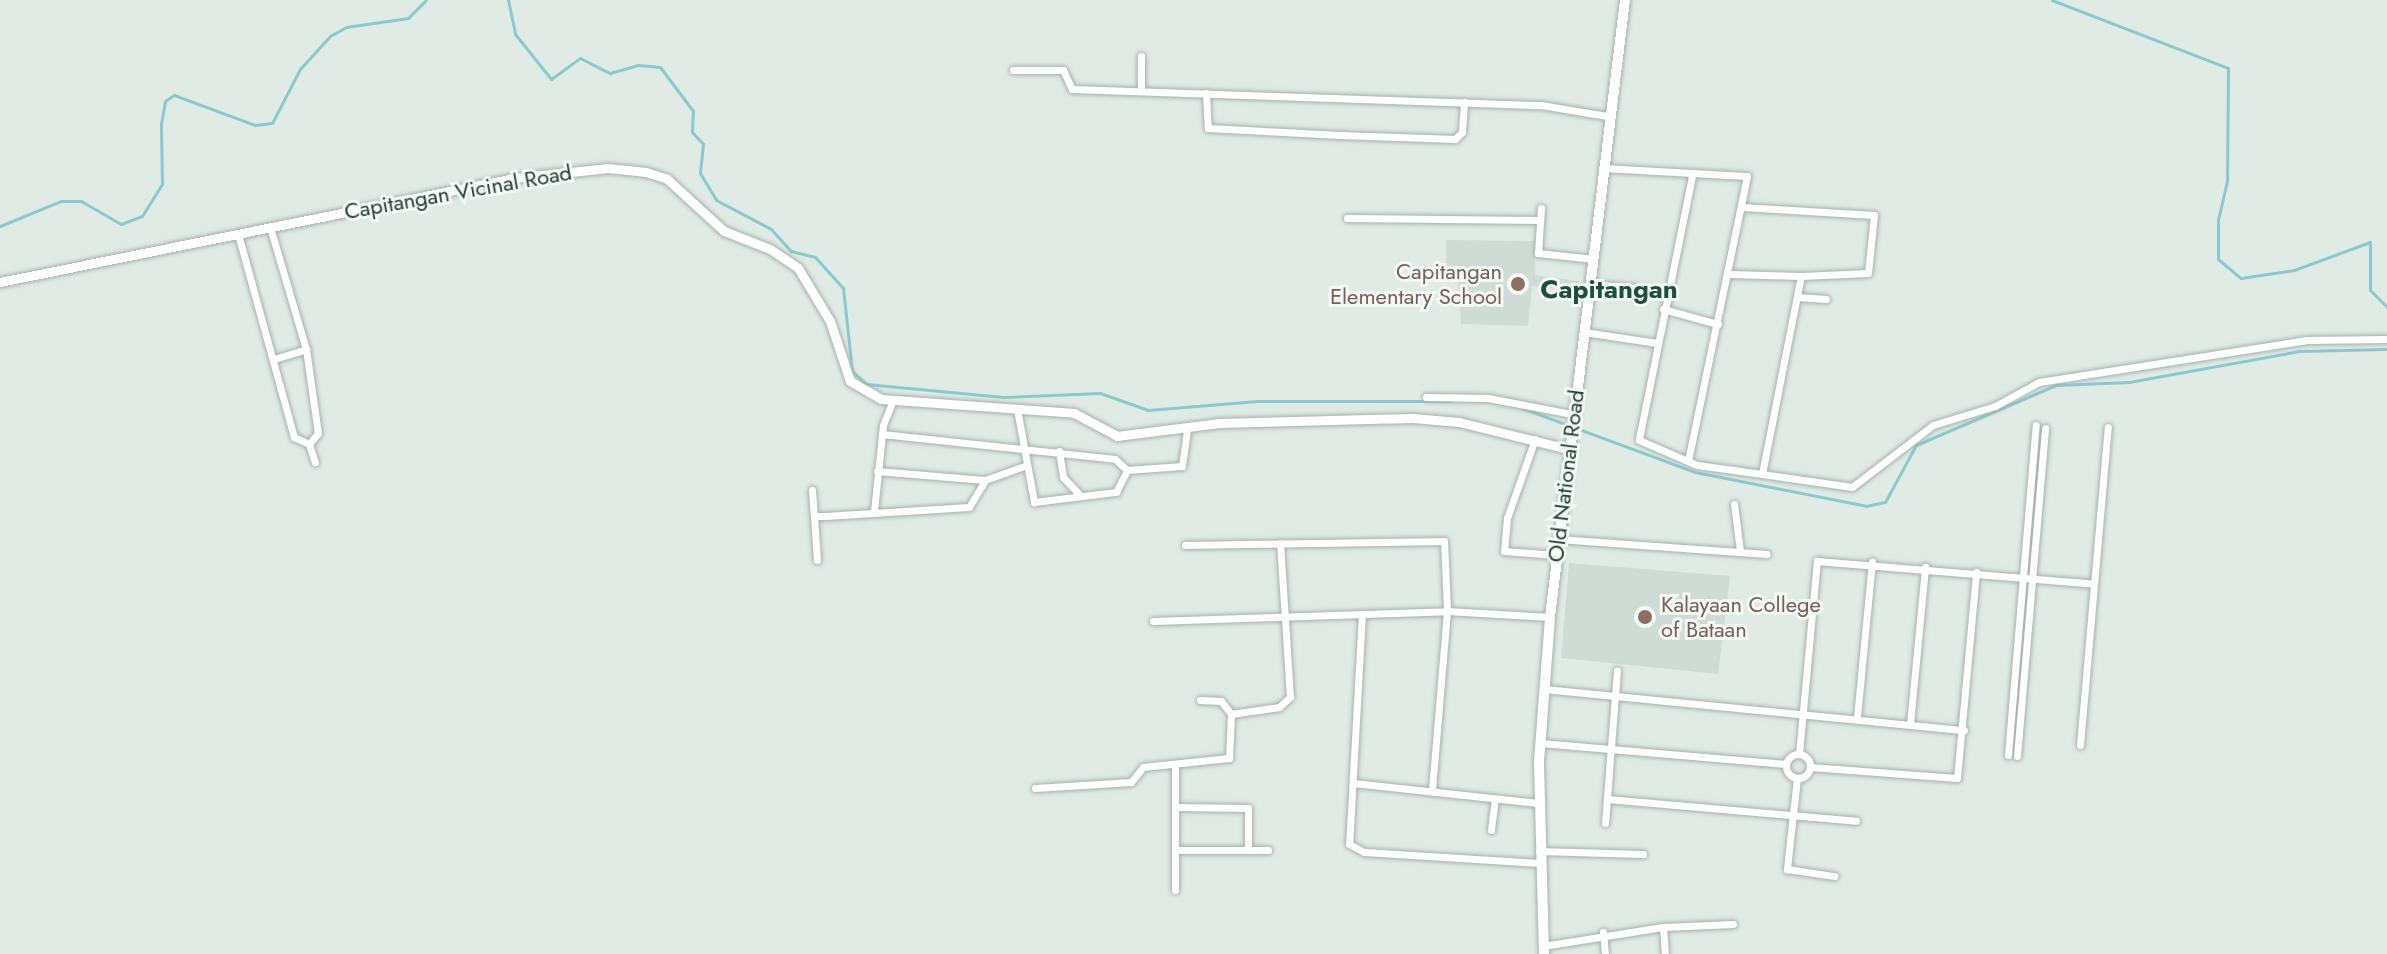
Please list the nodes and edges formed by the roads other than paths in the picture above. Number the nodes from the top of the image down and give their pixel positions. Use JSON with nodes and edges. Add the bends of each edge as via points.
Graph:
{"nodes":[{"id":1,"x":1625,"y":0,"type":"edge"},
{"id":2,"x":1141,"y":56,"type":"dead end"},
{"id":3,"x":1013,"y":70,"type":"dead end"},
{"id":4,"x":1141,"y":90,"type":"junction"},
{"id":5,"x":1206,"y":93,"type":"junction"},
{"id":6,"x":1464,"y":102,"type":"junction"},
{"id":7,"x":1607,"y":116,"type":"junction"},
{"id":8,"x":1602,"y":168,"type":"junction"},
{"id":9,"x":1692,"y":176,"type":"junction"},
{"id":10,"x":1742,"y":207,"type":"junction"},
{"id":11,"x":1541,"y":208,"type":"dead end"},
{"id":12,"x":1347,"y":218,"type":"dead end"},
{"id":13,"x":1540,"y":220,"type":"junction"},
{"id":14,"x":270,"y":227,"type":"junction"},
{"id":15,"x":238,"y":234,"type":"junction"},
{"id":16,"x":1594,"y":259,"type":"junction"},
{"id":17,"x":1729,"y":274,"type":"junction"},
{"id":18,"x":1801,"y":276,"type":"junction"},
{"id":19,"x":0,"y":282,"type":"edge"},
{"id":20,"x":1591,"y":284,"type":"junction"},
{"id":21,"x":1667,"y":291,"type":"junction"},
{"id":22,"x":1797,"y":297,"type":"junction"},
{"id":23,"x":1826,"y":299,"type":"dead end"},
{"id":24,"x":1663,"y":309,"type":"junction"},
{"id":25,"x":1718,"y":324,"type":"junction"},
{"id":26,"x":1584,"y":332,"type":"junction"},
{"id":27,"x":2387,"y":339,"type":"edge"},
{"id":28,"x":1657,"y":343,"type":"junction"},
{"id":29,"x":306,"y":349,"type":"junction"},
{"id":30,"x":274,"y":359,"type":"junction"},
{"id":31,"x":1426,"y":397,"type":"dead end"},
{"id":32,"x":893,"y":400,"type":"junction"},
{"id":33,"x":1017,"y":409,"type":"junction"},
{"id":34,"x":1571,"y":422,"type":"junction"},
{"id":35,"x":2036,"y":425,"type":"dead end"},
{"id":36,"x":2108,"y":427,"type":"dead end"},
{"id":37,"x":2045,"y":428,"type":"dead end"},
{"id":38,"x":1187,"y":429,"type":"junction"},
{"id":39,"x":882,"y":434,"type":"junction"},
{"id":40,"x":1535,"y":439,"type":"junction"},
{"id":41,"x":309,"y":444,"type":"junction"},
{"id":42,"x":1020,"y":446,"type":"junction"},
{"id":43,"x":1568,"y":449,"type":"junction"},
{"id":44,"x":1059,"y":451,"type":"junction"},
{"id":45,"x":1688,"y":461,"type":"junction"},
{"id":46,"x":315,"y":462,"type":"dead end"},
{"id":47,"x":1024,"y":466,"type":"junction"},
{"id":48,"x":1127,"y":470,"type":"junction"},
{"id":49,"x":877,"y":471,"type":"junction"},
{"id":50,"x":1762,"y":474,"type":"junction"},
{"id":51,"x":985,"y":480,"type":"junction"},
{"id":52,"x":812,"y":490,"type":"dead end"},
{"id":53,"x":1081,"y":496,"type":"junction"},
{"id":54,"x":1734,"y":504,"type":"dead end"},
{"id":55,"x":874,"y":511,"type":"junction"},
{"id":56,"x":814,"y":516,"type":"junction"},
{"id":57,"x":1558,"y":539,"type":"junction"},
{"id":58,"x":1280,"y":543,"type":"junction"},
{"id":59,"x":1185,"y":545,"type":"dead end"},
{"id":60,"x":1740,"y":551,"type":"junction"},
{"id":61,"x":1766,"y":554,"type":"dead end"},
{"id":62,"x":1556,"y":555,"type":"junction"},
{"id":63,"x":817,"y":560,"type":"dead end"},
{"id":64,"x":1872,"y":562,"type":"junction"},
{"id":65,"x":1925,"y":567,"type":"junction"},
{"id":66,"x":1976,"y":572,"type":"junction"},
{"id":67,"x":2022,"y":577,"type":"junction"},
{"id":68,"x":2031,"y":578,"type":"junction"},
{"id":69,"x":2094,"y":584,"type":"junction"},
{"id":70,"x":1447,"y":611,"type":"junction"},
{"id":71,"x":1362,"y":614,"type":"junction"},
{"id":72,"x":1282,"y":617,"type":"junction"},
{"id":73,"x":1550,"y":617,"type":"junction"},
{"id":74,"x":1153,"y":621,"type":"dead end"},
{"id":75,"x":1617,"y":670,"type":"dead end"},
{"id":76,"x":1544,"y":689,"type":"junction"},
{"id":77,"x":1616,"y":696,"type":"junction"},
{"id":78,"x":1200,"y":700,"type":"dead end"},
{"id":79,"x":1804,"y":712,"type":"junction"},
{"id":80,"x":1231,"y":714,"type":"junction"},
{"id":81,"x":1857,"y":717,"type":"junction"},
{"id":82,"x":1910,"y":724,"type":"junction"},
{"id":83,"x":1964,"y":730,"type":"junction"},
{"id":84,"x":1540,"y":743,"type":"junction"},
{"id":85,"x":2080,"y":745,"type":"dead end"},
{"id":86,"x":1611,"y":749,"type":"junction"},
{"id":87,"x":1799,"y":754,"type":"junction"},
{"id":88,"x":1786,"y":764,"type":"junction"},
{"id":89,"x":1175,"y":766,"type":"junction"},
{"id":90,"x":1810,"y":767,"type":"junction"},
{"id":91,"x":1797,"y":778,"type":"junction"},
{"id":92,"x":1353,"y":783,"type":"junction"},
{"id":93,"x":1035,"y":788,"type":"dead end"},
{"id":94,"x":1432,"y":791,"type":"junction"},
{"id":95,"x":1495,"y":799,"type":"junction"},
{"id":96,"x":1607,"y":799,"type":"junction"},
{"id":97,"x":1538,"y":803,"type":"junction"},
{"id":98,"x":1175,"y":807,"type":"junction"},
{"id":99,"x":1793,"y":815,"type":"junction"},
{"id":100,"x":1856,"y":821,"type":"dead end"},
{"id":101,"x":1605,"y":823,"type":"dead end"},
{"id":102,"x":1491,"y":830,"type":"dead end"},
{"id":103,"x":1248,"y":847,"type":"junction"},
{"id":104,"x":1175,"y":850,"type":"junction"},
{"id":105,"x":1268,"y":850,"type":"dead end"},
{"id":106,"x":1539,"y":851,"type":"junction"},
{"id":107,"x":1643,"y":854,"type":"dead end"},
{"id":108,"x":1540,"y":863,"type":"junction"},
{"id":109,"x":1834,"y":876,"type":"dead end"},
{"id":110,"x":1175,"y":890,"type":"dead end"},
{"id":111,"x":1733,"y":924,"type":"dead end"},
{"id":112,"x":1663,"y":927,"type":"junction"},
{"id":113,"x":1603,"y":932,"type":"junction"},
{"id":114,"x":1544,"y":950,"type":"edge"},
{"id":115,"x":1605,"y":954,"type":"edge"},
{"id":116,"x":1665,"y":954,"type":"edge"}],
"edges":[{"from":1,"to":7,"type":"main road","name":"Old National Road"},
{"from":2,"to":4,"type":"street"},
{"from":3,"to":4,"type":"street","via":[[1063,70],[1072,89]]},
{"from":4,"to":5,"type":"street"},
{"from":5,"to":6,"type":"street"},
{"from":5,"to":6,"type":"street","via":[[1208,128],[1354,136],[1455,139],[1462,132]]},
{"from":6,"to":7,"type":"street"},
{"from":7,"to":8,"type":"main road","name":"Old National Road"},
{"from":8,"to":9,"type":"street"},
{"from":8,"to":16,"type":"main road","name":"Old National Road"},
{"from":9,"to":10,"type":"street","via":[[1747,176]]},
{"from":9,"to":21,"type":"street"},
{"from":10,"to":17,"type":"street"},
{"from":10,"to":18,"type":"street","via":[[1874,215],[1868,273]]},
{"from":11,"to":13,"type":"street"},
{"from":12,"to":13,"type":"street"},
{"from":13,"to":16,"type":"street","via":[[1538,253]]},
{"from":14,"to":15,"type":"street","name":"Capitangan Vicinal Road"},
{"from":14,"to":29,"type":"street"},
{"from":14,"to":32,"type":"street","name":"Capitangan Vicinal Road","via":[[546,173],[646,172],[667,179],[724,231],[798,268],[830,321],[850,381],[861,392]]},
{"from":15,"to":19,"type":"street","name":"Capitangan Vicinal Road"},
{"from":15,"to":30,"type":"street"},
{"from":16,"to":20,"type":"main road","name":"Old National Road"},
{"from":17,"to":18,"type":"street"},
{"from":17,"to":25,"type":"street"},
{"from":18,"to":22,"type":"street"},
{"from":20,"to":21,"type":"street"},
{"from":20,"to":26,"type":"main road","name":"Old National Road"},
{"from":21,"to":24,"type":"street"},
{"from":22,"to":23,"type":"street"},
{"from":22,"to":50,"type":"street"},
{"from":24,"to":25,"type":"street"},
{"from":24,"to":28,"type":"street"},
{"from":25,"to":45,"type":"street"},
{"from":26,"to":28,"type":"street"},
{"from":26,"to":34,"type":"main road","name":"Old National Road"},
{"from":27,"to":50,"type":"street","via":[[2306,340],[2039,382],[1995,406],[1933,425],[1852,487]]},
{"from":28,"to":45,"type":"street","via":[[1639,440]]},
{"from":29,"to":30,"type":"street"},
{"from":29,"to":41,"type":"street","via":[[318,433]]},
{"from":30,"to":41,"type":"street","via":[[294,437]]},
{"from":31,"to":34,"type":"street","via":[[1488,398]]},
{"from":32,"to":33,"type":"street","name":"Capitangan Vicinal Road"},
{"from":32,"to":39,"type":"street"},
{"from":33,"to":38,"type":"street","name":"Capitangan Vicinal Road","via":[[1084,416],[1117,436]]},
{"from":33,"to":42,"type":"street"},
{"from":34,"to":43,"type":"main road","name":"Old National Road"},
{"from":35,"to":67,"type":"street"},
{"from":36,"to":69,"type":"street"},
{"from":37,"to":68,"type":"street"},
{"from":38,"to":40,"type":"street","name":"Capitangan Vicinal Road","via":[[1413,418]]},
{"from":38,"to":48,"type":"street","via":[[1182,466]]},
{"from":39,"to":42,"type":"street"},
{"from":39,"to":49,"type":"street"},
{"from":40,"to":43,"type":"street","name":"Capitangan Vicinal Road"},
{"from":40,"to":62,"type":"street","via":[[1507,518],[1504,551]]},
{"from":41,"to":46,"type":"street"},
{"from":42,"to":44,"type":"street"},
{"from":42,"to":47,"type":"street"},
{"from":43,"to":57,"type":"main road","name":"Old National Road"},
{"from":44,"to":48,"type":"street","via":[[1115,459]]},
{"from":44,"to":53,"type":"street","via":[[1063,477]]},
{"from":45,"to":50,"type":"street"},
{"from":47,"to":51,"type":"street"},
{"from":47,"to":53,"type":"street","via":[[1034,502]]},
{"from":48,"to":53,"type":"street","via":[[1116,492]]},
{"from":49,"to":51,"type":"street"},
{"from":49,"to":55,"type":"street"},
{"from":51,"to":55,"type":"street","via":[[969,507]]},
{"from":52,"to":56,"type":"street"},
{"from":54,"to":60,"type":"street"},
{"from":55,"to":56,"type":"street"},
{"from":56,"to":63,"type":"street"},
{"from":57,"to":60,"type":"street"},
{"from":57,"to":62,"type":"main road","name":"Old National Road"},
{"from":58,"to":59,"type":"street"},
{"from":58,"to":70,"type":"street","via":[[1444,541]]},
{"from":58,"to":72,"type":"street"},
{"from":60,"to":61,"type":"street"},
{"from":62,"to":73,"type":"main road","name":"Old National Road"},
{"from":64,"to":65,"type":"street"},
{"from":64,"to":79,"type":"street","via":[[1817,561]]},
{"from":64,"to":81,"type":"street"},
{"from":65,"to":66,"type":"street"},
{"from":65,"to":82,"type":"street"},
{"from":66,"to":67,"type":"street"},
{"from":66,"to":83,"type":"street"},
{"from":67,"to":68,"type":"street"},
{"from":67,"to":68,"type":"street","via":[[2012,755]]},
{"from":68,"to":69,"type":"street"},
{"from":69,"to":85,"type":"street"},
{"from":70,"to":71,"type":"street"},
{"from":70,"to":73,"type":"street"},
{"from":70,"to":94,"type":"street"},
{"from":71,"to":72,"type":"street"},
{"from":71,"to":92,"type":"street"},
{"from":72,"to":74,"type":"street"},
{"from":72,"to":80,"type":"street","via":[[1290,697],[1279,707]]},
{"from":73,"to":76,"type":"main road","name":"Old National Road"},
{"from":75,"to":77,"type":"street"},
{"from":76,"to":77,"type":"street"},
{"from":76,"to":84,"type":"main road","name":"Old National Road"},
{"from":77,"to":79,"type":"street"},
{"from":77,"to":86,"type":"street"},
{"from":78,"to":80,"type":"street","via":[[1221,701]]},
{"from":79,"to":81,"type":"street"},
{"from":79,"to":87,"type":"street"},
{"from":80,"to":89,"type":"street","via":[[1229,758]]},
{"from":81,"to":82,"type":"street"},
{"from":82,"to":83,"type":"street"},
{"from":83,"to":90,"type":"street","via":[[1959,772],[1952,780]]},
{"from":84,"to":86,"type":"street"},
{"from":84,"to":97,"type":"main road","name":"Old National Road"},
{"from":86,"to":88,"type":"street"},
{"from":86,"to":96,"type":"street"},
{"from":87,"to":88,"type":"street"},
{"from":87,"to":90,"type":"street"},
{"from":88,"to":91,"type":"street"},
{"from":89,"to":93,"type":"street","via":[[1143,767],[1131,782]]},
{"from":89,"to":98,"type":"street"},
{"from":90,"to":91,"type":"street"},
{"from":91,"to":99,"type":"street"},
{"from":92,"to":94,"type":"street"},
{"from":92,"to":108,"type":"street","via":[[1349,844],[1355,850]]},
{"from":94,"to":95,"type":"street"},
{"from":95,"to":97,"type":"street"},
{"from":95,"to":102,"type":"street"},
{"from":96,"to":99,"type":"street"},
{"from":96,"to":101,"type":"street"},
{"from":97,"to":106,"type":"main road","name":"Old National Road"},
{"from":98,"to":103,"type":"street","via":[[1248,808]]},
{"from":98,"to":104,"type":"street"},
{"from":99,"to":100,"type":"street"},
{"from":99,"to":109,"type":"street","via":[[1787,869]]},
{"from":103,"to":104,"type":"street"},
{"from":103,"to":105,"type":"street"},
{"from":104,"to":110,"type":"street"},
{"from":106,"to":107,"type":"street"},
{"from":106,"to":108,"type":"main road","name":"Old National Road"},
{"from":108,"to":114,"type":"main road","name":"Old National Road"},
{"from":111,"to":112,"type":"street"},
{"from":112,"to":113,"type":"street"},
{"from":112,"to":116,"type":"street"},
{"from":113,"to":114,"type":"street"},
{"from":113,"to":115,"type":"street"}]}
